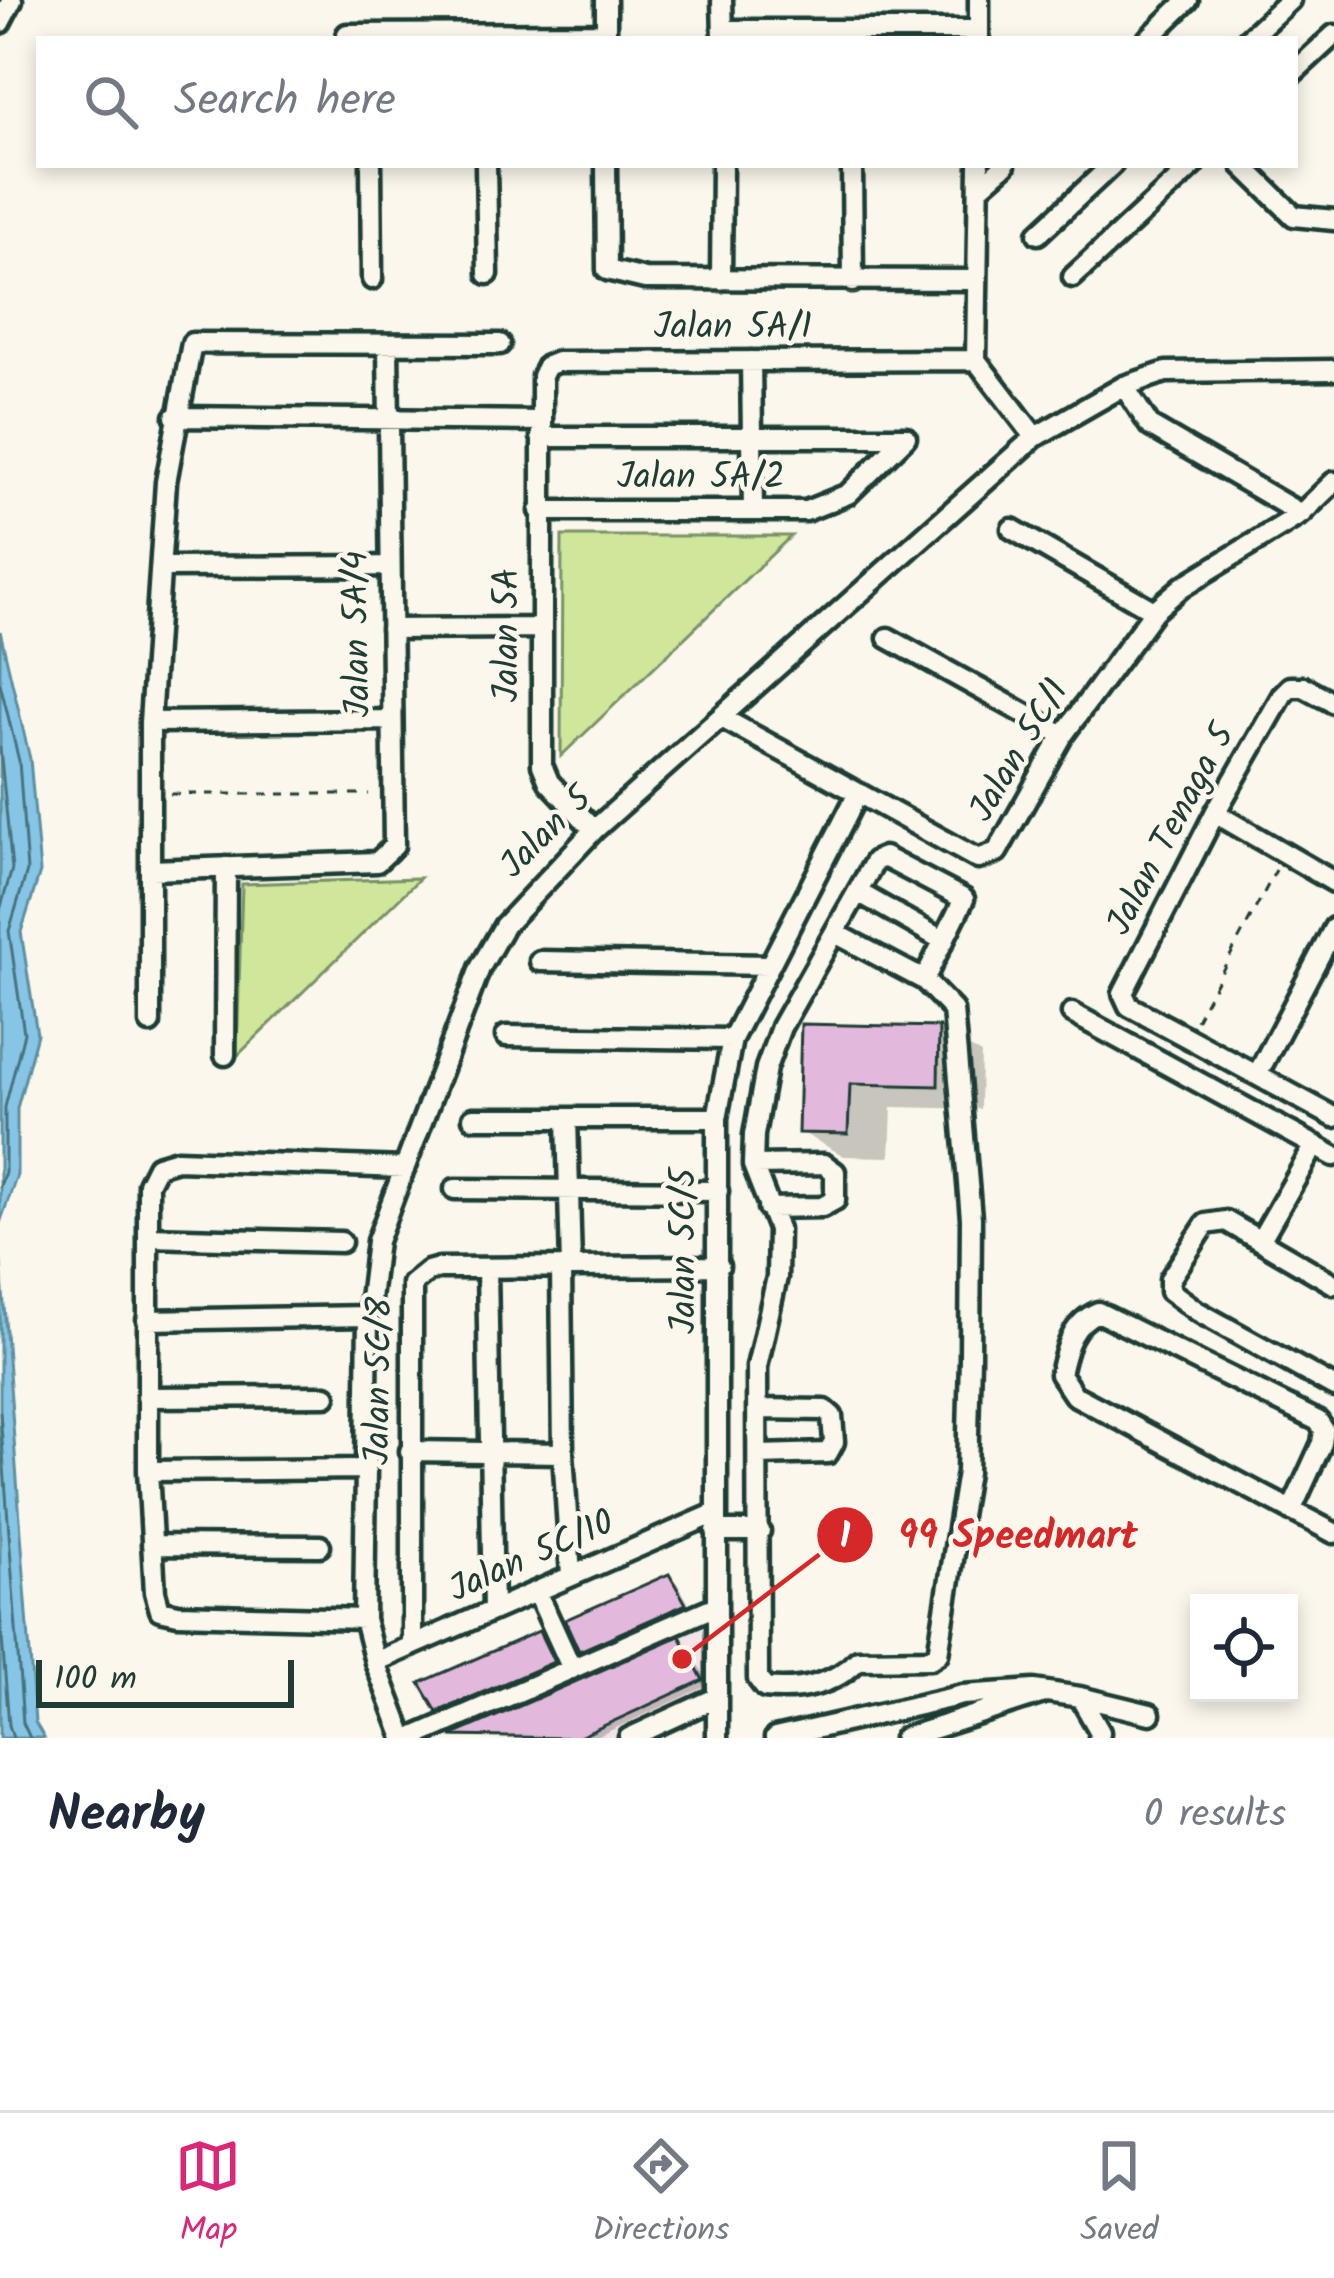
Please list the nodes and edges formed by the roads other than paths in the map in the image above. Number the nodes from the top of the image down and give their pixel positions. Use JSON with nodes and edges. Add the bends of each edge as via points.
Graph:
{"nodes":[{"id":1,"x":12,"y":0,"type":"edge"},
{"id":2,"x":606,"y":0,"type":"edge"},
{"id":3,"x":722,"y":0,"type":"edge"},
{"id":4,"x":980,"y":0,"type":"edge"},
{"id":5,"x":1188,"y":0,"type":"edge"},
{"id":6,"x":1290,"y":0,"type":"edge"},
{"id":7,"x":0,"y":22,"type":"edge"},
{"id":8,"x":346,"y":34,"type":"dead end"},
{"id":9,"x":723,"y":35,"type":"edge"},
{"id":10,"x":851,"y":35,"type":"edge"},
{"id":11,"x":979,"y":35,"type":"edge"},
{"id":12,"x":1334,"y":35,"type":"edge"},
{"id":13,"x":606,"y":36,"type":"edge"},
{"id":14,"x":1151,"y":36,"type":"edge"},
{"id":15,"x":1251,"y":36,"type":"edge"},
{"id":16,"x":1298,"y":68,"type":"edge"},
{"id":17,"x":371,"y":168,"type":"edge"},
{"id":18,"x":486,"y":168,"type":"edge"},
{"id":19,"x":606,"y":168,"type":"edge"},
{"id":20,"x":722,"y":168,"type":"edge"},
{"id":21,"x":852,"y":168,"type":"edge"},
{"id":22,"x":979,"y":168,"type":"edge"},
{"id":23,"x":1002,"y":168,"type":"edge"},
{"id":24,"x":1109,"y":168,"type":"edge"},
{"id":25,"x":1191,"y":168,"type":"edge"},
{"id":26,"x":1245,"y":168,"type":"edge"},
{"id":27,"x":979,"y":188,"type":"junction"},
{"id":28,"x":1334,"y":220,"type":"edge"},
{"id":29,"x":1038,"y":234,"type":"dead end"},
{"id":30,"x":488,"y":274,"type":"dead end"},
{"id":31,"x":1073,"y":277,"type":"dead end"},
{"id":32,"x":372,"y":279,"type":"dead end"},
{"id":33,"x":721,"y":280,"type":"junction"},
{"id":34,"x":977,"y":280,"type":"junction"},
{"id":35,"x":853,"y":282,"type":"junction"},
{"id":36,"x":388,"y":344,"type":"junction"},
{"id":37,"x":500,"y":344,"type":"dead end"},
{"id":38,"x":976,"y":360,"type":"junction"},
{"id":39,"x":751,"y":361,"type":"junction"},
{"id":40,"x":1334,"y":370,"type":"edge"},
{"id":41,"x":1124,"y":386,"type":"junction"},
{"id":42,"x":175,"y":417,"type":"junction"},
{"id":43,"x":388,"y":421,"type":"junction"},
{"id":44,"x":541,"y":429,"type":"junction"},
{"id":45,"x":752,"y":436,"type":"junction"},
{"id":46,"x":1035,"y":437,"type":"junction"},
{"id":47,"x":1334,"y":482,"type":"edge"},
{"id":48,"x":540,"y":512,"type":"junction"},
{"id":49,"x":753,"y":512,"type":"junction"},
{"id":50,"x":1301,"y":514,"type":"junction"},
{"id":51,"x":1012,"y":529,"type":"dead end"},
{"id":52,"x":390,"y":566,"type":"junction"},
{"id":53,"x":162,"y":567,"type":"junction"},
{"id":54,"x":1154,"y":611,"type":"junction"},
{"id":55,"x":539,"y":628,"type":"junction"},
{"id":56,"x":391,"y":629,"type":"junction"},
{"id":57,"x":888,"y":638,"type":"dead end"},
{"id":58,"x":1334,"y":703,"type":"edge"},
{"id":59,"x":722,"y":718,"type":"junction"},
{"id":60,"x":392,"y":720,"type":"junction"},
{"id":61,"x":150,"y":722,"type":"junction"},
{"id":62,"x":1063,"y":735,"type":"junction"},
{"id":63,"x":857,"y":795,"type":"junction"},
{"id":64,"x":1215,"y":813,"type":"junction"},
{"id":65,"x":594,"y":830,"type":"junction"},
{"id":66,"x":226,"y":867,"type":"junction"},
{"id":67,"x":151,"y":870,"type":"junction"},
{"id":68,"x":1334,"y":882,"type":"edge"},
{"id":69,"x":858,"y":892,"type":"junction"},
{"id":70,"x":1334,"y":928,"type":"edge"},
{"id":71,"x":835,"y":933,"type":"junction"},
{"id":72,"x":944,"y":940,"type":"junction"},
{"id":73,"x":540,"y":961,"type":"dead end"},
{"id":74,"x":770,"y":965,"type":"junction"},
{"id":75,"x":924,"y":980,"type":"junction"},
{"id":76,"x":1072,"y":1013,"type":"dead end"},
{"id":77,"x":150,"y":1023,"type":"dead end"},
{"id":78,"x":740,"y":1024,"type":"junction"},
{"id":79,"x":772,"y":1025,"type":"junction"},
{"id":80,"x":506,"y":1036,"type":"dead end"},
{"id":81,"x":225,"y":1055,"type":"dead end"},
{"id":82,"x":1257,"y":1075,"type":"junction"},
{"id":83,"x":1334,"y":1117,"type":"edge"},
{"id":84,"x":472,"y":1118,"type":"dead end"},
{"id":85,"x":567,"y":1118,"type":"junction"},
{"id":86,"x":717,"y":1118,"type":"junction"},
{"id":87,"x":1315,"y":1145,"type":"junction"},
{"id":88,"x":1334,"y":1156,"type":"edge"},
{"id":89,"x":753,"y":1165,"type":"junction"},
{"id":90,"x":404,"y":1168,"type":"junction"},
{"id":91,"x":455,"y":1190,"type":"dead end"},
{"id":92,"x":718,"y":1191,"type":"junction"},
{"id":93,"x":569,"y":1192,"type":"junction"},
{"id":94,"x":768,"y":1208,"type":"junction"},
{"id":95,"x":148,"y":1237,"type":"junction"},
{"id":96,"x":1260,"y":1241,"type":"junction"},
{"id":97,"x":340,"y":1242,"type":"dead end"},
{"id":98,"x":719,"y":1266,"type":"junction"},
{"id":99,"x":566,"y":1267,"type":"junction"},
{"id":100,"x":487,"y":1268,"type":"junction"},
{"id":101,"x":1334,"y":1284,"type":"edge"},
{"id":102,"x":368,"y":1316,"type":"junction"},
{"id":103,"x":147,"y":1320,"type":"junction"},
{"id":104,"x":1334,"y":1387,"type":"edge"},
{"id":105,"x":147,"y":1396,"type":"junction"},
{"id":106,"x":326,"y":1396,"type":"dead end"},
{"id":107,"x":758,"y":1409,"type":"junction"},
{"id":108,"x":410,"y":1451,"type":"junction"},
{"id":109,"x":488,"y":1452,"type":"junction"},
{"id":110,"x":563,"y":1453,"type":"junction"},
{"id":111,"x":759,"y":1455,"type":"junction"},
{"id":112,"x":365,"y":1469,"type":"junction"},
{"id":113,"x":148,"y":1471,"type":"junction"},
{"id":114,"x":1291,"y":1511,"type":"junction"},
{"id":115,"x":716,"y":1522,"type":"junction"},
{"id":116,"x":760,"y":1531,"type":"junction"},
{"id":117,"x":1334,"y":1533,"type":"edge"},
{"id":118,"x":152,"y":1545,"type":"junction"},
{"id":119,"x":320,"y":1546,"type":"dead end"},
{"id":120,"x":571,"y":1576,"type":"junction"},
{"id":121,"x":537,"y":1592,"type":"junction"},
{"id":122,"x":716,"y":1606,"type":"junction"},
{"id":123,"x":493,"y":1610,"type":"junction"},
{"id":124,"x":364,"y":1619,"type":"junction"},
{"id":125,"x":412,"y":1646,"type":"junction"},
{"id":126,"x":375,"y":1662,"type":"junction"},
{"id":127,"x":572,"y":1669,"type":"junction"},
{"id":128,"x":1046,"y":1692,"type":"junction"},
{"id":129,"x":1081,"y":1697,"type":"junction"},
{"id":130,"x":716,"y":1698,"type":"junction"},
{"id":131,"x":907,"y":1710,"type":"junction"},
{"id":132,"x":1150,"y":1714,"type":"dead end"},
{"id":133,"x":913,"y":1737,"type":"edge"},
{"id":134,"x":408,"y":1738,"type":"edge"},
{"id":135,"x":629,"y":1738,"type":"edge"},
{"id":136,"x":717,"y":1738,"type":"edge"},
{"id":137,"x":775,"y":1738,"type":"edge"},
{"id":138,"x":1100,"y":1738,"type":"edge"}],
"edges":[{"from":1,"to":7,"type":"street"},
{"from":2,"to":13,"type":"street"},
{"from":3,"to":9,"type":"street"},
{"from":4,"to":11,"type":"street"},
{"from":5,"to":14,"type":"street"},
{"from":6,"to":15,"type":"street"},
{"from":8,"to":13,"type":"street"},
{"from":9,"to":10,"type":"street"},
{"from":10,"to":11,"type":"street"},
{"from":12,"to":16,"type":"street"},
{"from":17,"to":32,"type":"street"},
{"from":18,"to":30,"type":"street"},
{"from":19,"to":33,"type":"street","via":[[607,270],[645,280]]},
{"from":20,"to":33,"type":"street"},
{"from":21,"to":35,"type":"street"},
{"from":22,"to":27,"type":"street"},
{"from":23,"to":27,"type":"street"},
{"from":24,"to":29,"type":"street"},
{"from":25,"to":31,"type":"street"},
{"from":26,"to":28,"type":"street","via":[[1294,216]]},
{"from":27,"to":34,"type":"street"},
{"from":33,"to":35,"type":"street"},
{"from":34,"to":35,"type":"street"},
{"from":34,"to":38,"type":"street"},
{"from":36,"to":37,"type":"street"},
{"from":36,"to":42,"type":"street","via":[[192,343]]},
{"from":36,"to":43,"type":"street","name":"Jalan 5A/4"},
{"from":38,"to":39,"type":"street","name":"Jalan 5A/1"},
{"from":38,"to":46,"type":"street"},
{"from":39,"to":44,"type":"street","name":"Jalan 5A/1","via":[[557,362],[542,376]]},
{"from":39,"to":45,"type":"street"},
{"from":40,"to":41,"type":"street","name":"Jalan 5","via":[[1166,373]]},
{"from":41,"to":46,"type":"street","name":"Jalan 5"},
{"from":41,"to":50,"type":"street","via":[[1150,426]]},
{"from":42,"to":43,"type":"street"},
{"from":42,"to":53,"type":"street"},
{"from":43,"to":44,"type":"street"},
{"from":43,"to":52,"type":"street","name":"Jalan 5A/4"},
{"from":44,"to":45,"type":"street"},
{"from":44,"to":48,"type":"street","name":"Jalan 5A"},
{"from":45,"to":49,"type":"street"},
{"from":45,"to":49,"type":"street","name":"Jalan 5A/2","via":[[906,437],[829,505]]},
{"from":46,"to":59,"type":"street","name":"Jalan 5"},
{"from":47,"to":50,"type":"street","name":"Jalan 5C/1"},
{"from":48,"to":49,"type":"street","name":"Jalan 5A/2"},
{"from":48,"to":55,"type":"street","name":"Jalan 5A"},
{"from":50,"to":54,"type":"street","name":"Jalan 5C/1"},
{"from":51,"to":54,"type":"street"},
{"from":52,"to":53,"type":"street"},
{"from":52,"to":56,"type":"street","name":"Jalan 5A/4"},
{"from":53,"to":61,"type":"street"},
{"from":54,"to":62,"type":"street","name":"Jalan 5C/1"},
{"from":55,"to":56,"type":"street"},
{"from":55,"to":65,"type":"street","name":"Jalan 5A","via":[[544,776]]},
{"from":56,"to":60,"type":"street","name":"Jalan 5A/4"},
{"from":57,"to":62,"type":"street"},
{"from":58,"to":64,"type":"street","name":"Jalan Tenaga 5","via":[[1290,687]]},
{"from":59,"to":63,"type":"street","name":"Jalan 5C/1"},
{"from":59,"to":65,"type":"street","name":"Jalan 5"},
{"from":60,"to":61,"type":"street"},
{"from":60,"to":66,"type":"street","name":"Jalan 5A/4","via":[[394,846],[377,862]]},
{"from":61,"to":67,"type":"street"},
{"from":62,"to":63,"type":"street","name":"Jalan 5C/1","via":[[988,859]]},
{"from":63,"to":74,"type":"street","name":"Jalan 5C/5"},
{"from":64,"to":68,"type":"street"},
{"from":64,"to":82,"type":"street","name":"Jalan Tenaga 5","via":[[1123,993],[1129,1006]]},
{"from":65,"to":90,"type":"street","name":"Jalan 5","via":[[504,926],[488,954]]},
{"from":66,"to":67,"type":"street"},
{"from":66,"to":81,"type":"street"},
{"from":67,"to":77,"type":"street"},
{"from":69,"to":71,"type":"street"},
{"from":69,"to":72,"type":"street"},
{"from":69,"to":72,"type":"street","via":[[884,857],[964,899]]},
{"from":70,"to":82,"type":"street"},
{"from":71,"to":75,"type":"street"},
{"from":71,"to":79,"type":"street"},
{"from":72,"to":75,"type":"street"},
{"from":73,"to":74,"type":"street"},
{"from":74,"to":78,"type":"street","name":"Jalan 5C/5"},
{"from":75,"to":116,"type":"street","via":[[953,1010],[971,1218],[967,1472],[938,1654],[858,1660],[828,1682],[765,1688],[758,1678]]},
{"from":76,"to":87,"type":"street"},
{"from":78,"to":79,"type":"street"},
{"from":78,"to":80,"type":"street"},
{"from":78,"to":86,"type":"street","name":"Jalan 5C/5"},
{"from":79,"to":89,"type":"street"},
{"from":82,"to":83,"type":"street"},
{"from":84,"to":85,"type":"street"},
{"from":85,"to":86,"type":"street"},
{"from":85,"to":93,"type":"street"},
{"from":86,"to":92,"type":"street","name":"Jalan 5C/5"},
{"from":87,"to":88,"type":"street"},
{"from":87,"to":96,"type":"street"},
{"from":89,"to":94,"type":"street"},
{"from":89,"to":94,"type":"street","via":[[824,1164],[835,1172],[836,1200]]},
{"from":90,"to":95,"type":"street","via":[[177,1160],[157,1166],[148,1184]]},
{"from":90,"to":102,"type":"street","name":"Jalan 5","via":[[377,1241]]},
{"from":91,"to":93,"type":"street"},
{"from":92,"to":93,"type":"street"},
{"from":92,"to":98,"type":"street","name":"Jalan 5C/5"},
{"from":93,"to":99,"type":"street"},
{"from":94,"to":107,"type":"street","via":[[778,1229],[777,1277]]},
{"from":95,"to":97,"type":"street"},
{"from":95,"to":103,"type":"street"},
{"from":96,"to":101,"type":"street"},
{"from":96,"to":104,"type":"street","via":[[1226,1221],[1206,1224],[1171,1291]]},
{"from":98,"to":99,"type":"street","name":"Jalan 5C/8"},
{"from":98,"to":115,"type":"street","name":"Jalan 5C/5"},
{"from":99,"to":100,"type":"street","name":"Jalan 5C/8"},
{"from":99,"to":110,"type":"street"},
{"from":100,"to":108,"type":"street","name":"Jalan 5C/8","via":[[428,1270],[412,1284]]},
{"from":100,"to":109,"type":"street"},
{"from":102,"to":103,"type":"street"},
{"from":102,"to":112,"type":"street","name":"Jalan 5"},
{"from":103,"to":105,"type":"street"},
{"from":105,"to":106,"type":"street"},
{"from":105,"to":113,"type":"street"},
{"from":107,"to":111,"type":"street"},
{"from":107,"to":111,"type":"street","via":[[825,1410],[834,1442],[828,1453]]},
{"from":108,"to":109,"type":"street"},
{"from":108,"to":125,"type":"street","name":"Jalan 5C/8"},
{"from":109,"to":110,"type":"street"},
{"from":109,"to":123,"type":"street"},
{"from":110,"to":120,"type":"street"},
{"from":111,"to":116,"type":"street"},
{"from":112,"to":113,"type":"street"},
{"from":112,"to":124,"type":"street","name":"Jalan 5"},
{"from":113,"to":118,"type":"street"},
{"from":114,"to":114,"type":"street","via":[[1074,1395],[1060,1374],[1082,1318],[1098,1312],[1115,1319],[1318,1421],[1322,1443]]},
{"from":114,"to":117,"type":"street"},
{"from":115,"to":116,"type":"street"},
{"from":115,"to":120,"type":"street","name":"Jalan 5C/10"},
{"from":115,"to":122,"type":"street","name":"Jalan 5C/5"},
{"from":118,"to":119,"type":"street"},
{"from":118,"to":124,"type":"street","via":[[160,1610]]},
{"from":120,"to":121,"type":"street","name":"Jalan 5C/10"},
{"from":121,"to":123,"type":"street","name":"Jalan 5C/10"},
{"from":121,"to":127,"type":"street"},
{"from":122,"to":127,"type":"street"},
{"from":122,"to":130,"type":"street","name":"Jalan 5C/5"},
{"from":123,"to":125,"type":"street","name":"Jalan 5C/10"},
{"from":124,"to":126,"type":"street","name":"Jalan 5"},
{"from":125,"to":126,"type":"street","name":"Jalan 5C/10"},
{"from":126,"to":134,"type":"street","name":"Jalan 5"},
{"from":127,"to":134,"type":"street"},
{"from":128,"to":129,"type":"street"},
{"from":128,"to":131,"type":"street","via":[[963,1695]]},
{"from":128,"to":133,"type":"street"},
{"from":129,"to":132,"type":"street"},
{"from":129,"to":138,"type":"street"},
{"from":130,"to":135,"type":"street"},
{"from":130,"to":136,"type":"street","name":"Jalan 5C/5"},
{"from":131,"to":133,"type":"street"},
{"from":131,"to":137,"type":"street"}]}
